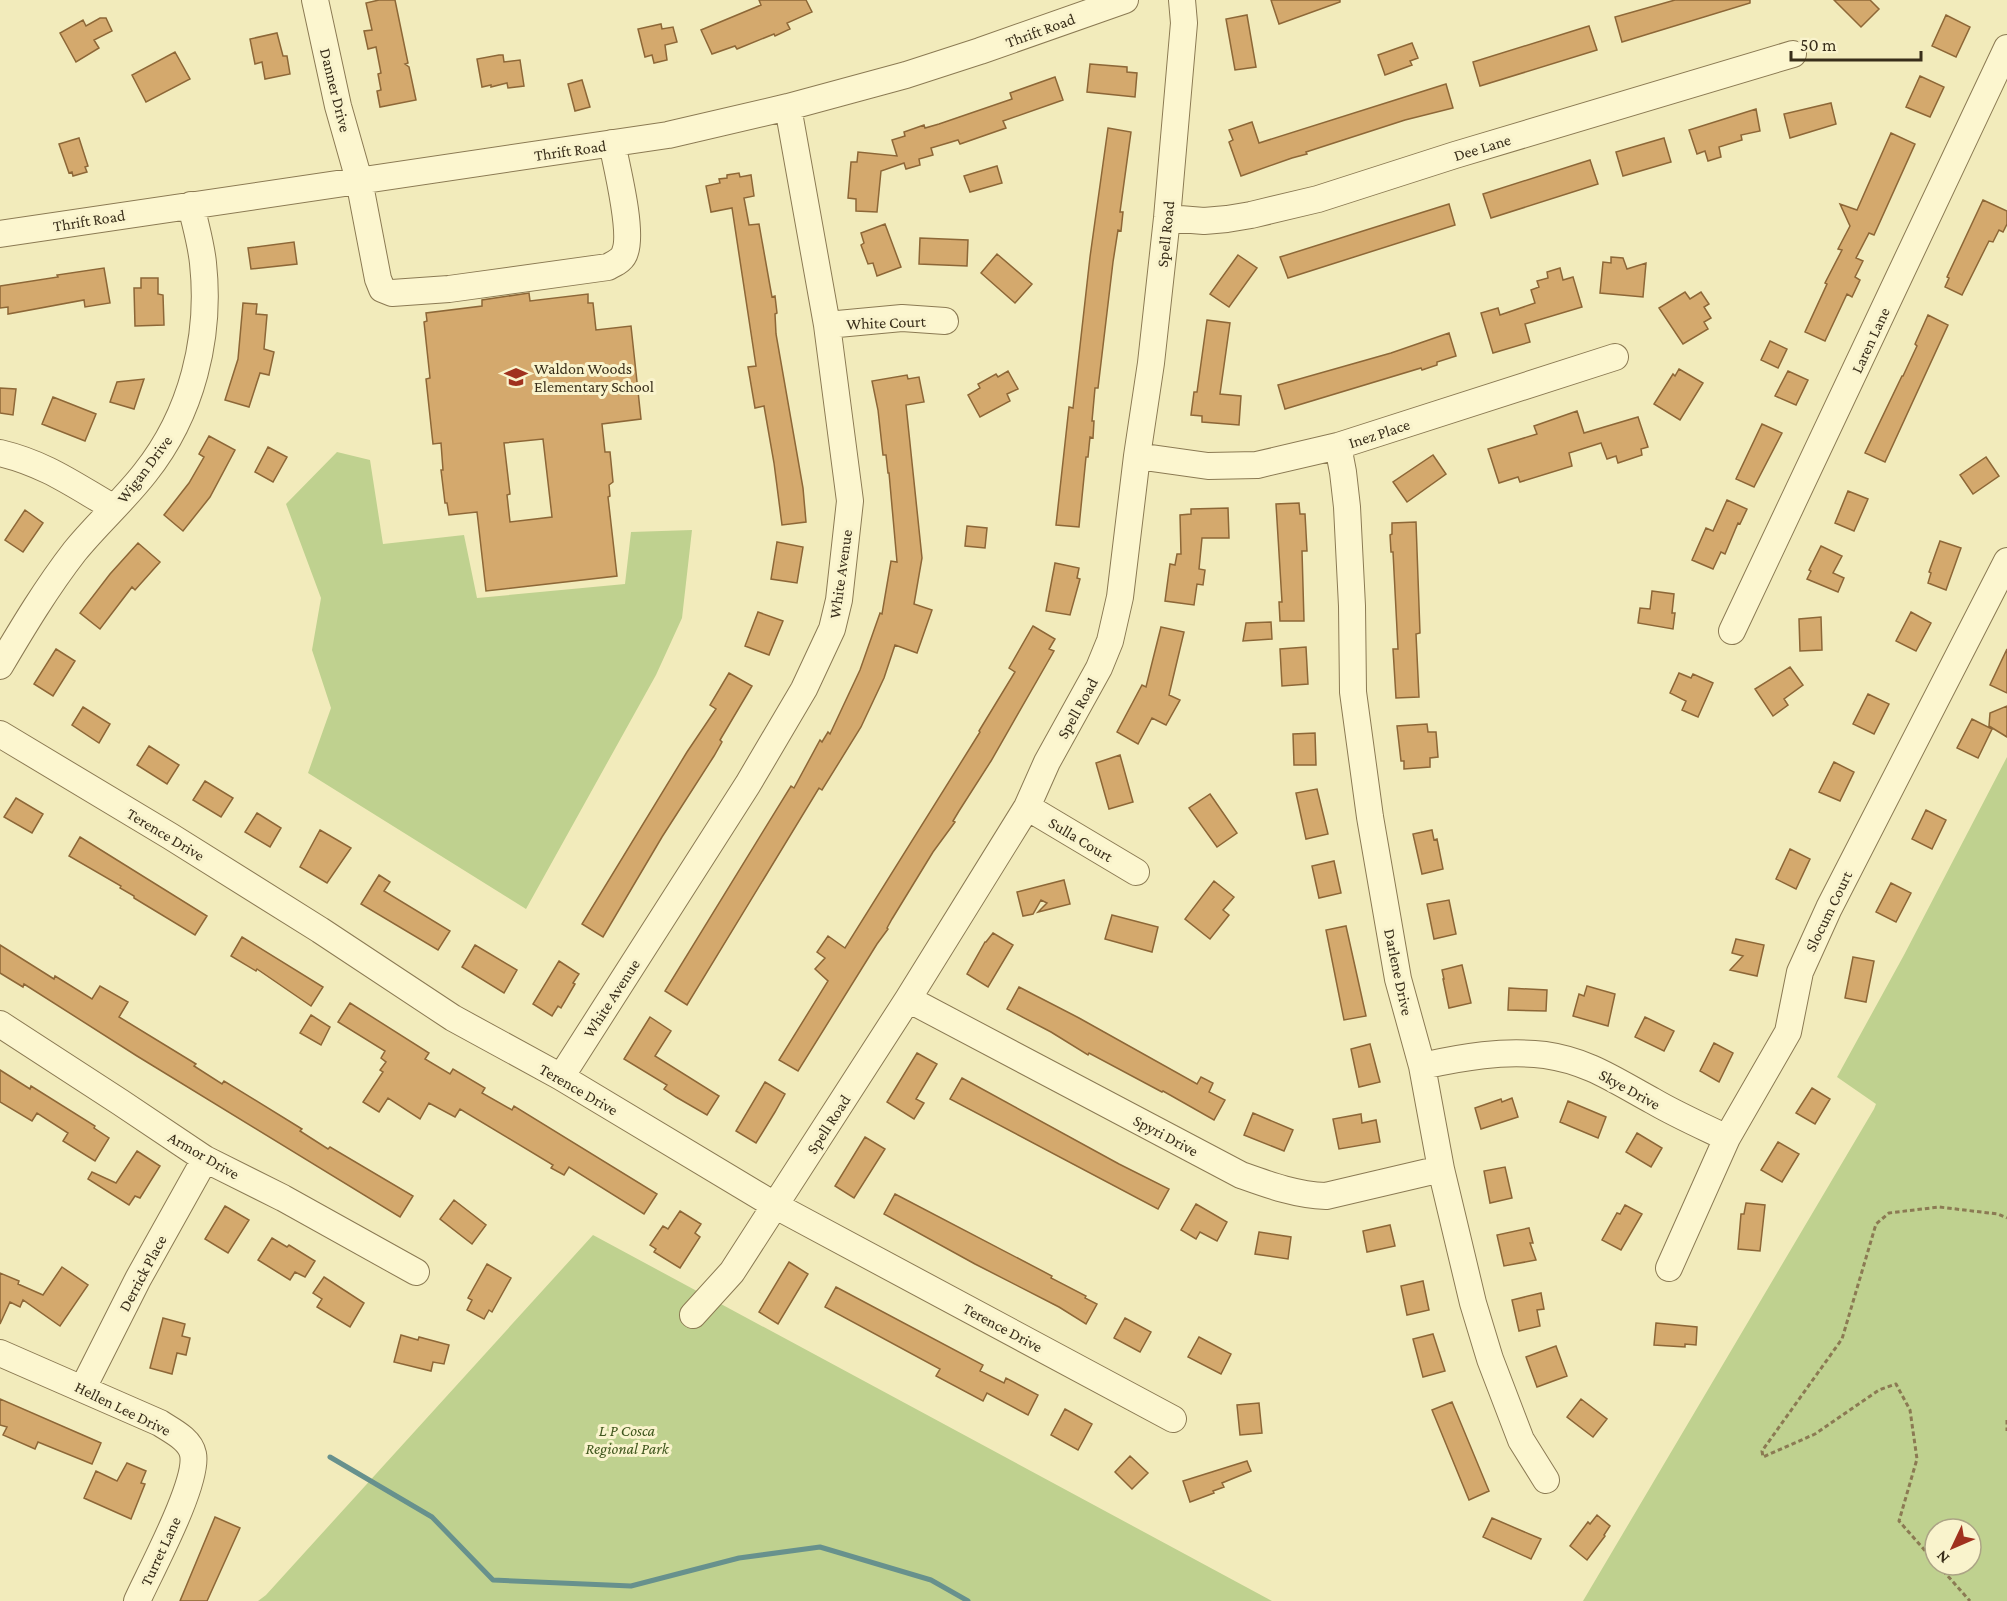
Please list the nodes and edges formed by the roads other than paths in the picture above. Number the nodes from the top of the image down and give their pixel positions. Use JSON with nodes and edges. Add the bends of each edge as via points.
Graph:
{"nodes":[{"id":1,"x":315,"y":0,"type":"edge"},
{"id":2,"x":1125,"y":0,"type":"edge"},
{"id":3,"x":1182,"y":0,"type":"edge"},
{"id":4,"x":2007,"y":48,"type":"edge"},
{"id":5,"x":1793,"y":54,"type":"dead end"},
{"id":6,"x":789,"y":107,"type":"junction"},
{"id":7,"x":612,"y":143,"type":"junction"},
{"id":8,"x":359,"y":180,"type":"junction"},
{"id":9,"x":191,"y":205,"type":"junction"},
{"id":10,"x":1167,"y":218,"type":"junction"},
{"id":11,"x":0,"y":234,"type":"edge"},
{"id":12,"x":945,"y":321,"type":"dead end"},
{"id":13,"x":827,"y":325,"type":"junction"},
{"id":14,"x":1615,"y":357,"type":"dead end"},
{"id":15,"x":1338,"y":446,"type":"junction"},
{"id":16,"x":0,"y":453,"type":"edge"},
{"id":17,"x":1137,"y":456,"type":"junction"},
{"id":18,"x":114,"y":508,"type":"junction"},
{"id":19,"x":2007,"y":561,"type":"edge"},
{"id":20,"x":1732,"y":631,"type":"dead end"},
{"id":21,"x":0,"y":666,"type":"edge"},
{"id":22,"x":0,"y":734,"type":"edge"},
{"id":23,"x":1027,"y":807,"type":"junction"},
{"id":24,"x":1136,"y":872,"type":"dead end"},
{"id":25,"x":908,"y":999,"type":"junction"},
{"id":26,"x":0,"y":1024,"type":"edge"},
{"id":27,"x":1422,"y":1066,"type":"junction"},
{"id":28,"x":561,"y":1077,"type":"junction"},
{"id":29,"x":1727,"y":1138,"type":"junction"},
{"id":30,"x":205,"y":1159,"type":"junction"},
{"id":31,"x":1441,"y":1169,"type":"junction"},
{"id":32,"x":776,"y":1206,"type":"junction"},
{"id":33,"x":1669,"y":1268,"type":"dead end"},
{"id":34,"x":416,"y":1272,"type":"dead end"},
{"id":35,"x":693,"y":1315,"type":"dead end"},
{"id":36,"x":0,"y":1353,"type":"edge"},
{"id":37,"x":83,"y":1388,"type":"junction"},
{"id":38,"x":1173,"y":1419,"type":"dead end"},
{"id":39,"x":1546,"y":1480,"type":"dead end"},
{"id":40,"x":184,"y":1501,"type":"joint"},
{"id":41,"x":137,"y":1601,"type":"edge"}],
"edges":[{"from":1,"to":8,"type":"street","name":"Danner Drive"},
{"from":2,"to":6,"type":"street","name":"Thrift Road","via":[[906,75]]},
{"from":3,"to":10,"type":"street","name":"Spell Road","via":[[1184,23]]},
{"from":4,"to":20,"type":"street","name":"Laren Lane"},
{"from":5,"to":10,"type":"street","name":"Dee Lane","via":[[1318,199],[1204,221]]},
{"from":6,"to":7,"type":"street","name":"Thrift Road","via":[[668,135]]},
{"from":6,"to":13,"type":"street","name":"White Avenue"},
{"from":7,"to":8,"type":"street","name":"Thrift Road"},
{"from":7,"to":8,"type":"street","name":"Danner Drive","via":[[628,238],[625,254],[608,267],[392,293],[382,289],[378,279]]},
{"from":8,"to":9,"type":"street","name":"Thrift Road"},
{"from":9,"to":11,"type":"street","name":"Thrift Road"},
{"from":9,"to":18,"type":"street","name":"Wigan Drive","via":[[205,290],[194,379],[180,419],[159,454]]},
{"from":10,"to":17,"type":"street","name":"Spell Road"},
{"from":12,"to":13,"type":"street","name":"White Court","via":[[902,318]]},
{"from":13,"to":28,"type":"street","name":"White Avenue","via":[[850,501],[832,629],[804,688],[748,784]]},
{"from":14,"to":15,"type":"street","name":"Inez Place"},
{"from":15,"to":17,"type":"street","name":"Inez Place","via":[[1237,467]]},
{"from":15,"to":27,"type":"street","name":"Darlene Drive","via":[[1347,507],[1353,692],[1361,753],[1398,979]]},
{"from":16,"to":18,"type":"street","via":[[51,470]]},
{"from":17,"to":23,"type":"street","name":"Spell Road","via":[[1120,597],[1110,641]]},
{"from":18,"to":21,"type":"street","name":"Wigan Drive","via":[[75,552]]},
{"from":19,"to":29,"type":"street","name":"Slocum Court","via":[[1828,908],[1800,972],[1788,1032]]},
{"from":22,"to":28,"type":"street","name":"Terence Drive","via":[[180,842],[453,1018]]},
{"from":23,"to":24,"type":"street","name":"Sulla Court"},
{"from":23,"to":25,"type":"street","name":"Spell Road"},
{"from":25,"to":31,"type":"street","name":"Spyri Drive","via":[[1241,1175],[1292,1192],[1326,1196]]},
{"from":25,"to":32,"type":"street","name":"Spell Road"},
{"from":26,"to":30,"type":"street","name":"Armor Drive"},
{"from":27,"to":29,"type":"street","name":"Skye Drive","via":[[1487,1054],[1546,1055],[1609,1075],[1681,1117]]},
{"from":27,"to":31,"type":"street","name":"Darlene Drive"},
{"from":28,"to":32,"type":"street","name":"Terence Drive"},
{"from":29,"to":33,"type":"street","name":"Slocum Court"},
{"from":30,"to":34,"type":"street","name":"Armor Drive"},
{"from":30,"to":37,"type":"street","name":"Derrick Place"},
{"from":31,"to":39,"type":"street","name":"Darlene Drive","via":[[1490,1359],[1521,1440]]},
{"from":32,"to":35,"type":"street","name":"Spell Road","via":[[732,1272]]},
{"from":32,"to":38,"type":"street","name":"Terence Drive"},
{"from":36,"to":37,"type":"street","name":"Hellen Lee Drive"},
{"from":37,"to":40,"type":"street","name":"Hellen Lee Drive","via":[[160,1423],[189,1445],[193,1471]]},
{"from":40,"to":41,"type":"street","name":"Turret Lane"}]}
